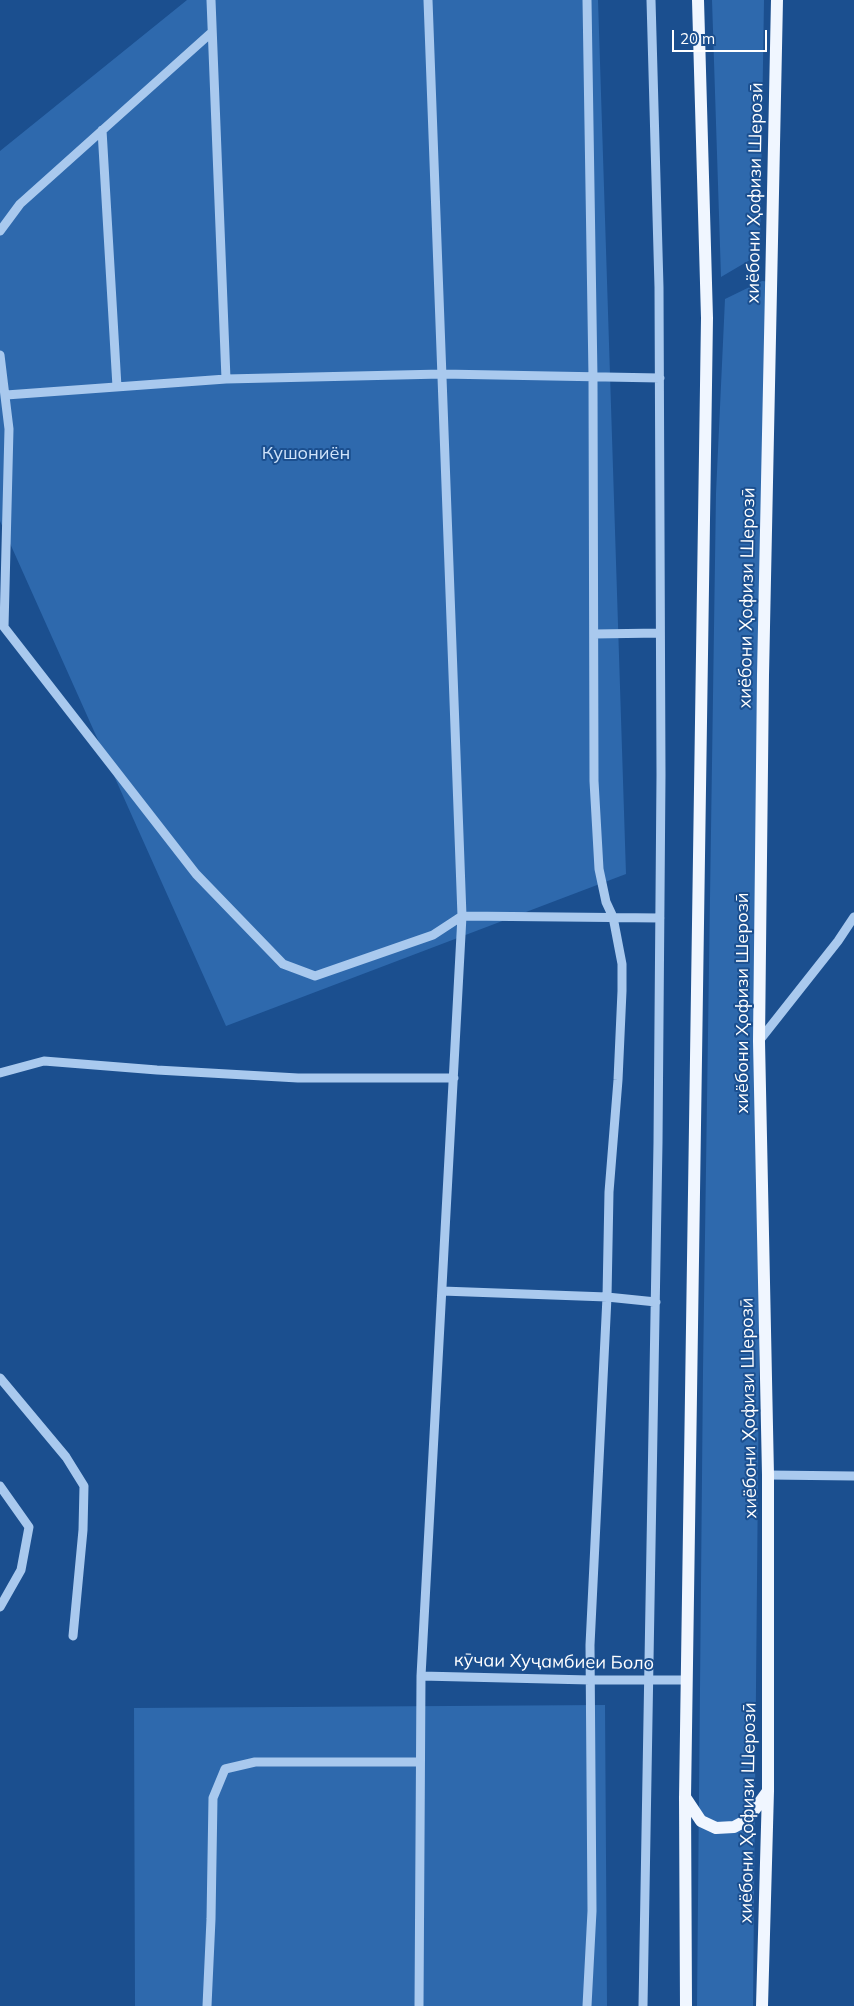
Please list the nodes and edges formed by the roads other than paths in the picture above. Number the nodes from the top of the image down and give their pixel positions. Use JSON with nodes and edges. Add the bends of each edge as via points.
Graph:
{"nodes":[{"id":1,"x":211,"y":0,"type":"edge"},
{"id":2,"x":428,"y":0,"type":"edge"},
{"id":3,"x":586,"y":0,"type":"edge"},
{"id":4,"x":651,"y":0,"type":"edge"},
{"id":5,"x":698,"y":0,"type":"edge"},
{"id":6,"x":777,"y":0,"type":"edge"},
{"id":7,"x":212,"y":32,"type":"junction"},
{"id":8,"x":102,"y":130,"type":"junction"},
{"id":9,"x":0,"y":230,"type":"edge"},
{"id":10,"x":0,"y":355,"type":"edge"},
{"id":11,"x":442,"y":374,"type":"junction"},
{"id":12,"x":593,"y":377,"type":"junction"},
{"id":13,"x":226,"y":378,"type":"junction"},
{"id":14,"x":660,"y":378,"type":"junction"},
{"id":15,"x":116,"y":387,"type":"junction"},
{"id":16,"x":6,"y":395,"type":"junction"},
{"id":17,"x":2,"y":625,"type":"edge"},
{"id":18,"x":660,"y":633,"type":"junction"},
{"id":19,"x":594,"y":634,"type":"junction"},
{"id":20,"x":462,"y":916,"type":"junction"},
{"id":21,"x":613,"y":917,"type":"junction"},
{"id":22,"x":854,"y":917,"type":"edge"},
{"id":23,"x":660,"y":918,"type":"junction"},
{"id":24,"x":759,"y":1041,"type":"junction"},
{"id":25,"x":0,"y":1072,"type":"edge"},
{"id":26,"x":454,"y":1078,"type":"junction"},
{"id":27,"x":442,"y":1291,"type":"junction"},
{"id":28,"x":607,"y":1297,"type":"junction"},
{"id":29,"x":656,"y":1302,"type":"junction"},
{"id":30,"x":0,"y":1378,"type":"edge"},
{"id":31,"x":768,"y":1475,"type":"junction"},
{"id":32,"x":854,"y":1476,"type":"edge"},
{"id":33,"x":0,"y":1486,"type":"edge"},
{"id":34,"x":0,"y":1607,"type":"edge"},
{"id":35,"x":73,"y":1636,"type":"dead end"},
{"id":36,"x":420,"y":1676,"type":"junction"},
{"id":37,"x":590,"y":1680,"type":"junction"},
{"id":38,"x":687,"y":1680,"type":"junction"},
{"id":39,"x":649,"y":1681,"type":"junction"},
{"id":40,"x":420,"y":1762,"type":"junction"},
{"id":41,"x":768,"y":1791,"type":"junction"},
{"id":42,"x":685,"y":1797,"type":"junction"},
{"id":43,"x":207,"y":2006,"type":"edge"},
{"id":44,"x":419,"y":2006,"type":"edge"},
{"id":45,"x":587,"y":2006,"type":"edge"},
{"id":46,"x":643,"y":2006,"type":"edge"},
{"id":47,"x":686,"y":2006,"type":"edge"},
{"id":48,"x":762,"y":2006,"type":"edge"}],
"edges":[{"from":1,"to":7,"type":"street"},
{"from":2,"to":11,"type":"street"},
{"from":3,"to":12,"type":"street"},
{"from":4,"to":14,"type":"street"},
{"from":5,"to":38,"type":"main road","via":[[707,318]]},
{"from":6,"to":24,"type":"main road","name":"хиёбони Ҳофизи Шерозӣ","via":[[763,665]]},
{"from":7,"to":8,"type":"street"},
{"from":7,"to":13,"type":"street"},
{"from":8,"to":9,"type":"street","via":[[20,204]]},
{"from":8,"to":15,"type":"street"},
{"from":10,"to":16,"type":"street"},
{"from":11,"to":12,"type":"street"},
{"from":11,"to":13,"type":"street"},
{"from":11,"to":20,"type":"street"},
{"from":12,"to":14,"type":"street"},
{"from":12,"to":19,"type":"street"},
{"from":13,"to":15,"type":"street"},
{"from":14,"to":18,"type":"street"},
{"from":15,"to":16,"type":"street"},
{"from":16,"to":17,"type":"street","via":[[9,429]]},
{"from":17,"to":20,"type":"street","via":[[196,874],[283,964],[315,976],[433,935]]},
{"from":18,"to":19,"type":"street"},
{"from":18,"to":23,"type":"street"},
{"from":19,"to":21,"type":"street","via":[[594,780],[599,869],[606,902]]},
{"from":20,"to":21,"type":"street"},
{"from":20,"to":26,"type":"street"},
{"from":21,"to":23,"type":"street"},
{"from":21,"to":28,"type":"street","via":[[622,964],[622,991],[609,1192]]},
{"from":22,"to":24,"type":"street"},
{"from":23,"to":29,"type":"street"},
{"from":24,"to":31,"type":"main road","name":"хиёбони Ҳофизи Шерозӣ"},
{"from":25,"to":26,"type":"street","via":[[44,1061],[298,1078]]},
{"from":26,"to":27,"type":"street"},
{"from":27,"to":28,"type":"street"},
{"from":27,"to":36,"type":"street"},
{"from":28,"to":29,"type":"street"},
{"from":28,"to":37,"type":"street"},
{"from":29,"to":39,"type":"street"},
{"from":30,"to":35,"type":"street","via":[[66,1457],[84,1486],[84,1530]]},
{"from":31,"to":32,"type":"street"},
{"from":31,"to":41,"type":"main road","name":"хиёбони Ҳофизи Шерозӣ"},
{"from":33,"to":34,"type":"street","via":[[29,1527],[21,1570]]},
{"from":36,"to":37,"type":"street","name":"кӯчаи Хуҷамбиеи Боло"},
{"from":36,"to":40,"type":"street"},
{"from":37,"to":39,"type":"street","name":"кӯчаи Хуҷамбиеи Боло"},
{"from":37,"to":45,"type":"street","via":[[592,1911]]},
{"from":38,"to":39,"type":"street","name":"кӯчаи Хуҷамбиеи Боло"},
{"from":38,"to":42,"type":"main road"},
{"from":39,"to":46,"type":"street"},
{"from":40,"to":43,"type":"street","via":[[255,1762],[225,1769],[214,1798]]},
{"from":40,"to":44,"type":"street"},
{"from":41,"to":42,"type":"main road","via":[[747,1820],[734,1827],[716,1828],[701,1821]]},
{"from":41,"to":48,"type":"main road","name":"хиёбони Ҳофизи Шерозӣ"},
{"from":42,"to":47,"type":"main road"}]}
